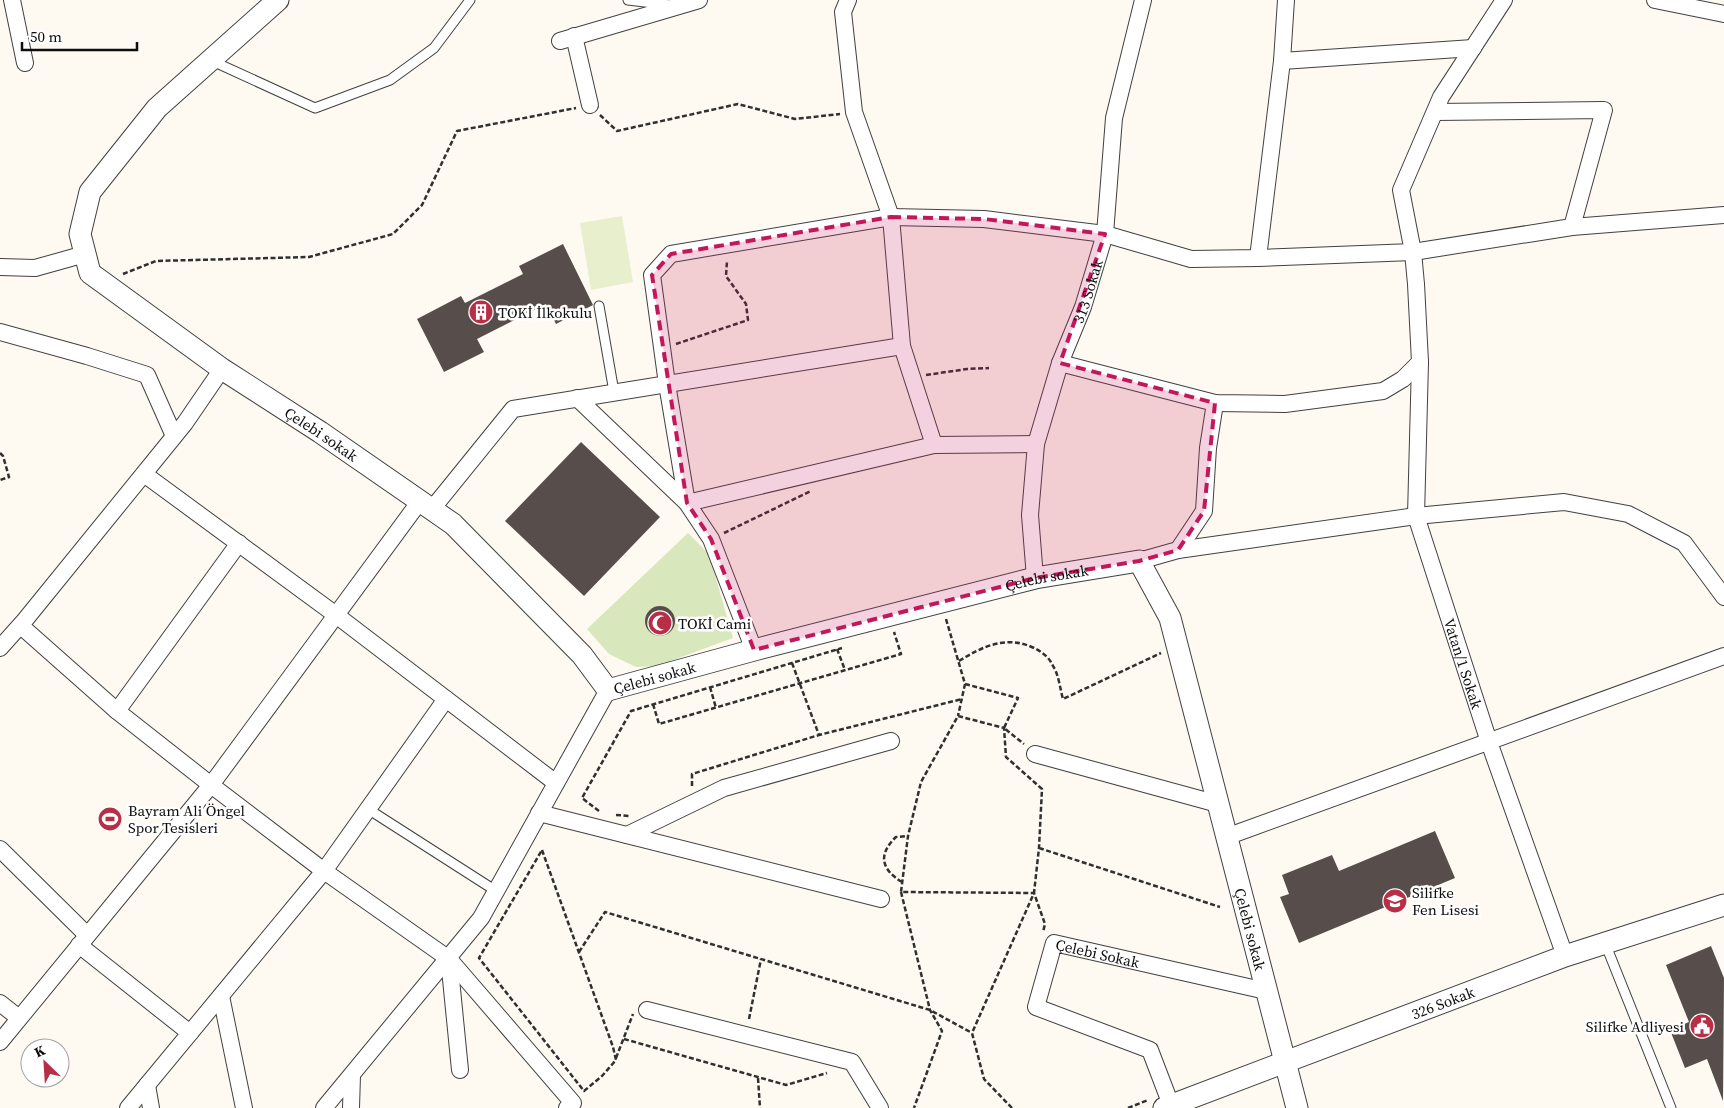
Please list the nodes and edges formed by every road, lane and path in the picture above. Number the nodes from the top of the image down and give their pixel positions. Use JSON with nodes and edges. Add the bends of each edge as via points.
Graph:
{"nodes":[{"id":1,"x":12,"y":0,"type":"edge"},
{"id":2,"x":278,"y":0,"type":"edge"},
{"id":3,"x":470,"y":0,"type":"edge"},
{"id":4,"x":628,"y":0,"type":"edge"},
{"id":5,"x":699,"y":0,"type":"edge"},
{"id":6,"x":848,"y":0,"type":"edge"},
{"id":7,"x":1144,"y":0,"type":"edge"},
{"id":8,"x":1286,"y":0,"type":"edge"},
{"id":9,"x":1504,"y":0,"type":"edge"},
{"id":10,"x":1656,"y":0,"type":"edge"},
{"id":11,"x":680,"y":6,"type":"junction"},
{"id":12,"x":1724,"y":14,"type":"edge"},
{"id":13,"x":1473,"y":48,"type":"junction"},
{"id":14,"x":210,"y":60,"type":"junction"},
{"id":15,"x":1282,"y":61,"type":"junction"},
{"id":16,"x":25,"y":64,"type":"dead end"},
{"id":17,"x":590,"y":105,"type":"junction"},
{"id":18,"x":854,"y":112,"type":"junction"},
{"id":19,"x":1434,"y":112,"type":"junction"},
{"id":20,"x":1724,"y":215,"type":"edge"},
{"id":21,"x":891,"y":217,"type":"junction"},
{"id":22,"x":1572,"y":227,"type":"junction"},
{"id":23,"x":1105,"y":234,"type":"junction"},
{"id":24,"x":729,"y":244,"type":"junction"},
{"id":25,"x":1413,"y":252,"type":"junction"},
{"id":26,"x":85,"y":254,"type":"junction"},
{"id":27,"x":1258,"y":258,"type":"junction"},
{"id":28,"x":0,"y":267,"type":"edge"},
{"id":29,"x":103,"y":282,"type":"junction"},
{"id":30,"x":599,"y":306,"type":"dead end"},
{"id":31,"x":0,"y":332,"type":"edge"},
{"id":32,"x":902,"y":346,"type":"junction"},
{"id":33,"x":662,"y":348,"type":"junction"},
{"id":34,"x":1420,"y":362,"type":"junction"},
{"id":35,"x":1060,"y":363,"type":"junction"},
{"id":36,"x":990,"y":368,"type":"dead end"},
{"id":37,"x":222,"y":369,"type":"junction"},
{"id":38,"x":912,"y":377,"type":"junction"},
{"id":39,"x":667,"y":384,"type":"junction"},
{"id":40,"x":614,"y":392,"type":"junction"},
{"id":41,"x":577,"y":398,"type":"junction"},
{"id":42,"x":1215,"y":403,"type":"junction"},
{"id":43,"x":174,"y":436,"type":"junction"},
{"id":44,"x":1036,"y":444,"type":"junction"},
{"id":45,"x":934,"y":445,"type":"junction"},
{"id":46,"x":0,"y":453,"type":"edge"},
{"id":47,"x":144,"y":474,"type":"junction"},
{"id":48,"x":0,"y":480,"type":"edge"},
{"id":49,"x":818,"y":488,"type":"dead end"},
{"id":50,"x":687,"y":503,"type":"junction"},
{"id":51,"x":426,"y":505,"type":"junction"},
{"id":52,"x":1416,"y":516,"type":"junction"},
{"id":53,"x":711,"y":539,"type":"junction"},
{"id":54,"x":238,"y":543,"type":"junction"},
{"id":55,"x":1178,"y":550,"type":"junction"},
{"id":56,"x":1139,"y":561,"type":"junction"},
{"id":57,"x":1035,"y":578,"type":"junction"},
{"id":58,"x":1724,"y":597,"type":"edge"},
{"id":59,"x":336,"y":615,"type":"junction"},
{"id":60,"x":946,"y":616,"type":"dead end"},
{"id":61,"x":21,"y":626,"type":"junction"},
{"id":62,"x":903,"y":630,"type":"dead end"},
{"id":63,"x":847,"y":646,"type":"dead end"},
{"id":64,"x":0,"y":648,"type":"edge"},
{"id":65,"x":837,"y":649,"type":"junction"},
{"id":66,"x":754,"y":650,"type":"junction"},
{"id":67,"x":1162,"y":653,"type":"dead end"},
{"id":68,"x":1724,"y":656,"type":"edge"},
{"id":69,"x":958,"y":661,"type":"junction"},
{"id":70,"x":792,"y":663,"type":"junction"},
{"id":71,"x":845,"y":670,"type":"junction"},
{"id":72,"x":799,"y":683,"type":"junction"},
{"id":73,"x":965,"y":684,"type":"junction"},
{"id":74,"x":710,"y":688,"type":"junction"},
{"id":75,"x":608,"y":690,"type":"junction"},
{"id":76,"x":446,"y":699,"type":"junction"},
{"id":77,"x":962,"y":699,"type":"junction"},
{"id":78,"x":653,"y":704,"type":"junction"},
{"id":79,"x":716,"y":708,"type":"junction"},
{"id":80,"x":117,"y":711,"type":"junction"},
{"id":81,"x":958,"y":716,"type":"junction"},
{"id":82,"x":1004,"y":728,"type":"junction"},
{"id":83,"x":820,"y":735,"type":"junction"},
{"id":84,"x":891,"y":742,"type":"dead end"},
{"id":85,"x":1489,"y":742,"type":"junction"},
{"id":86,"x":1035,"y":754,"type":"joint"},
{"id":87,"x":556,"y":783,"type":"junction"},
{"id":88,"x":211,"y":785,"type":"junction"},
{"id":89,"x":692,"y":792,"type":"dead end"},
{"id":90,"x":1218,"y":804,"type":"junction"},
{"id":91,"x":368,"y":809,"type":"junction"},
{"id":92,"x":539,"y":813,"type":"junction"},
{"id":93,"x":603,"y":814,"type":"dead end"},
{"id":94,"x":611,"y":815,"type":"dead end"},
{"id":95,"x":635,"y":816,"type":"dead end"},
{"id":96,"x":628,"y":835,"type":"junction"},
{"id":97,"x":908,"y":836,"type":"junction"},
{"id":98,"x":1226,"y":837,"type":"junction"},
{"id":99,"x":1039,"y":848,"type":"junction"},
{"id":100,"x":0,"y":849,"type":"edge"},
{"id":101,"x":324,"y":871,"type":"junction"},
{"id":102,"x":902,"y":882,"type":"junction"},
{"id":103,"x":496,"y":891,"type":"junction"},
{"id":104,"x":901,"y":892,"type":"junction"},
{"id":105,"x":1034,"y":893,"type":"junction"},
{"id":106,"x":881,"y":898,"type":"dead end"},
{"id":107,"x":1724,"y":905,"type":"edge"},
{"id":108,"x":1220,"y":907,"type":"dead end"},
{"id":109,"x":83,"y":940,"type":"junction"},
{"id":110,"x":1605,"y":943,"type":"junction"},
{"id":111,"x":579,"y":952,"type":"junction"},
{"id":112,"x":1565,"y":956,"type":"junction"},
{"id":113,"x":448,"y":959,"type":"junction"},
{"id":114,"x":1266,"y":991,"type":"junction"},
{"id":115,"x":221,"y":996,"type":"junction"},
{"id":116,"x":0,"y":1003,"type":"edge"},
{"id":117,"x":647,"y":1010,"type":"dead end"},
{"id":118,"x":930,"y":1010,"type":"junction"},
{"id":119,"x":19,"y":1018,"type":"junction"},
{"id":120,"x":190,"y":1033,"type":"junction"},
{"id":121,"x":972,"y":1033,"type":"junction"},
{"id":122,"x":624,"y":1038,"type":"dead end"},
{"id":123,"x":0,"y":1042,"type":"edge"},
{"id":124,"x":1285,"y":1063,"type":"junction"},
{"id":125,"x":460,"y":1070,"type":"dead end"},
{"id":126,"x":829,"y":1072,"type":"dead end"},
{"id":127,"x":352,"y":1075,"type":"junction"},
{"id":128,"x":758,"y":1078,"type":"junction"},
{"id":129,"x":147,"y":1085,"type":"junction"},
{"id":130,"x":573,"y":1106,"type":"edge"},
{"id":131,"x":1168,"y":1107,"type":"edge"},
{"id":132,"x":128,"y":1108,"type":"edge"},
{"id":133,"x":151,"y":1108,"type":"edge"},
{"id":134,"x":244,"y":1108,"type":"edge"},
{"id":135,"x":324,"y":1108,"type":"edge"},
{"id":136,"x":351,"y":1108,"type":"edge"},
{"id":137,"x":760,"y":1108,"type":"edge"},
{"id":138,"x":880,"y":1108,"type":"edge"},
{"id":139,"x":914,"y":1108,"type":"edge"},
{"id":140,"x":1012,"y":1108,"type":"edge"},
{"id":141,"x":1297,"y":1108,"type":"edge"},
{"id":142,"x":1672,"y":1108,"type":"edge"}],
"edges":[{"from":1,"to":16,"type":"street"},
{"from":2,"to":14,"type":"street","name":"Çelebi sokak"},
{"from":3,"to":14,"type":"lane","via":[[434,48],[390,80],[315,108]]},
{"from":4,"to":11,"type":"lane"},
{"from":5,"to":11,"type":"street"},
{"from":6,"to":18,"type":"street","via":[[843,12]]},
{"from":7,"to":23,"type":"street","name":"313 Sokak","via":[[1114,118]]},
{"from":8,"to":15,"type":"street"},
{"from":9,"to":13,"type":"street","name":"Vatan/1 Sokak"},
{"from":10,"to":12,"type":"street"},
{"from":11,"to":17,"type":"street","via":[[567,38]]},
{"from":13,"to":15,"type":"street"},
{"from":13,"to":19,"type":"street","name":"Vatan/1 Sokak"},
{"from":14,"to":26,"type":"street","name":"Çelebi sokak","via":[[157,108],[90,192],[80,234]]},
{"from":15,"to":27,"type":"street"},
{"from":17,"to":18,"type":"path","via":[[617,131],[738,104],[795,119]]},
{"from":17,"to":29,"type":"path","via":[[457,131],[422,205],[393,234],[309,257],[156,261]]},
{"from":18,"to":21,"type":"street"},
{"from":19,"to":22,"type":"street","via":[[1604,110]]},
{"from":19,"to":25,"type":"street","name":"Vatan/1 Sokak","via":[[1401,190]]},
{"from":20,"to":22,"type":"street"},
{"from":21,"to":23,"type":"street","via":[[984,219]]},
{"from":21,"to":24,"type":"street"},
{"from":21,"to":32,"type":"street"},
{"from":22,"to":25,"type":"street"},
{"from":23,"to":27,"type":"street","via":[[1191,259]]},
{"from":23,"to":35,"type":"street","name":"313 Sokak","via":[[1083,307]]},
{"from":24,"to":33,"type":"street","via":[[671,254],[652,275]]},
{"from":24,"to":33,"type":"path","via":[[726,276],[746,304],[748,320]]},
{"from":25,"to":27,"type":"street"},
{"from":25,"to":34,"type":"street","name":"Vatan/1 Sokak"},
{"from":26,"to":28,"type":"street","via":[[34,268]]},
{"from":26,"to":29,"type":"street","name":"Çelebi sokak","via":[[90,273]]},
{"from":29,"to":37,"type":"street","name":"Çelebi sokak"},
{"from":30,"to":40,"type":"lane"},
{"from":31,"to":43,"type":"street","via":[[147,375]]},
{"from":32,"to":38,"type":"street"},
{"from":32,"to":39,"type":"street"},
{"from":33,"to":39,"type":"street"},
{"from":34,"to":42,"type":"street","via":[[1403,379],[1383,391],[1285,404]]},
{"from":34,"to":52,"type":"street","name":"Vatan/1 Sokak"},
{"from":35,"to":42,"type":"street"},
{"from":35,"to":44,"type":"street","name":"313 Sokak"},
{"from":36,"to":38,"type":"path"},
{"from":37,"to":43,"type":"street"},
{"from":37,"to":51,"type":"street","name":"Çelebi sokak"},
{"from":38,"to":45,"type":"street"},
{"from":39,"to":40,"type":"street"},
{"from":39,"to":50,"type":"street"},
{"from":40,"to":41,"type":"street"},
{"from":41,"to":50,"type":"street"},
{"from":41,"to":51,"type":"street","via":[[513,409]]},
{"from":42,"to":55,"type":"street","via":[[1204,511]]},
{"from":43,"to":47,"type":"street"},
{"from":44,"to":45,"type":"street"},
{"from":44,"to":57,"type":"street","name":"313 Sokak","via":[[1030,515]]},
{"from":45,"to":50,"type":"street"},
{"from":46,"to":48,"type":"path","via":[[9,477]]},
{"from":47,"to":54,"type":"street"},
{"from":47,"to":61,"type":"street"},
{"from":49,"to":53,"type":"path"},
{"from":50,"to":53,"type":"street"},
{"from":51,"to":59,"type":"street"},
{"from":51,"to":75,"type":"street","name":"Çelebi sokak","via":[[453,524],[582,655]]},
{"from":52,"to":55,"type":"street"},
{"from":52,"to":58,"type":"street","via":[[1564,502],[1628,514],[1684,543]]},
{"from":52,"to":85,"type":"street","name":"Vatan/1 Sokak"},
{"from":53,"to":66,"type":"street"},
{"from":54,"to":59,"type":"street"},
{"from":54,"to":80,"type":"street"},
{"from":55,"to":56,"type":"street"},
{"from":56,"to":57,"type":"street","name":"Çelebi sokak"},
{"from":56,"to":90,"type":"street","name":"Çelebi sokak","via":[[1170,618]]},
{"from":57,"to":66,"type":"street","name":"Çelebi sokak"},
{"from":59,"to":76,"type":"street"},
{"from":59,"to":88,"type":"street"},
{"from":60,"to":69,"type":"path"},
{"from":61,"to":64,"type":"street"},
{"from":61,"to":80,"type":"street"},
{"from":62,"to":71,"type":"path","via":[[894,632],[901,654]]},
{"from":63,"to":65,"type":"path"},
{"from":65,"to":70,"type":"path"},
{"from":65,"to":71,"type":"path"},
{"from":66,"to":75,"type":"street","name":"Çelebi sokak"},
{"from":67,"to":69,"type":"path","via":[[1063,699],[1054,666],[1043,652],[1022,643],[1004,642]]},
{"from":68,"to":85,"type":"street"},
{"from":69,"to":73,"type":"path"},
{"from":70,"to":72,"type":"path"},
{"from":70,"to":74,"type":"path"},
{"from":71,"to":72,"type":"path"},
{"from":72,"to":79,"type":"path"},
{"from":72,"to":83,"type":"path"},
{"from":73,"to":77,"type":"path"},
{"from":73,"to":82,"type":"path","via":[[1018,698]]},
{"from":74,"to":78,"type":"path"},
{"from":74,"to":79,"type":"path"},
{"from":75,"to":87,"type":"street"},
{"from":76,"to":87,"type":"street"},
{"from":76,"to":91,"type":"street"},
{"from":77,"to":81,"type":"path"},
{"from":77,"to":83,"type":"path"},
{"from":78,"to":79,"type":"path","via":[[659,724]]},
{"from":78,"to":93,"type":"path","via":[[631,711],[582,798]]},
{"from":80,"to":88,"type":"street"},
{"from":81,"to":82,"type":"path"},
{"from":81,"to":97,"type":"path","via":[[921,782]]},
{"from":82,"to":86,"type":"path"},
{"from":82,"to":99,"type":"path","via":[[1006,757],[1042,789]]},
{"from":83,"to":89,"type":"path","via":[[692,774]]},
{"from":84,"to":96,"type":"street","via":[[724,788]]},
{"from":85,"to":98,"type":"street"},
{"from":85,"to":112,"type":"street","name":"Vatan/1 Sokak"},
{"from":86,"to":90,"type":"street"},
{"from":87,"to":92,"type":"street"},
{"from":88,"to":101,"type":"street"},
{"from":88,"to":109,"type":"street"},
{"from":90,"to":98,"type":"street","name":"Çelebi sokak"},
{"from":91,"to":101,"type":"street"},
{"from":91,"to":103,"type":"lane"},
{"from":92,"to":96,"type":"street"},
{"from":92,"to":103,"type":"street"},
{"from":94,"to":95,"type":"path"},
{"from":96,"to":106,"type":"street"},
{"from":97,"to":102,"type":"path"},
{"from":97,"to":102,"type":"path","via":[[896,837],[887,848],[885,857],[888,872]]},
{"from":98,"to":114,"type":"street","name":"Çelebi sokak"},
{"from":99,"to":105,"type":"path"},
{"from":99,"to":108,"type":"path"},
{"from":100,"to":109,"type":"street"},
{"from":101,"to":113,"type":"street"},
{"from":101,"to":115,"type":"street"},
{"from":102,"to":104,"type":"path"},
{"from":103,"to":113,"type":"street","via":[[481,918]]},
{"from":104,"to":105,"type":"path"},
{"from":104,"to":118,"type":"path"},
{"from":105,"to":121,"type":"path"},
{"from":107,"to":110,"type":"street","name":"326 Sokak"},
{"from":109,"to":119,"type":"street"},
{"from":109,"to":120,"type":"street"},
{"from":110,"to":112,"type":"street","name":"326 Sokak"},
{"from":110,"to":142,"type":"lane"},
{"from":111,"to":111,"type":"path","via":[[542,850],[479,958],[584,1090],[616,1060]]},
{"from":111,"to":118,"type":"path","via":[[605,912]]},
{"from":112,"to":124,"type":"street","name":"326 Sokak"},
{"from":113,"to":125,"type":"street"},
{"from":113,"to":127,"type":"street"},
{"from":113,"to":130,"type":"street"},
{"from":114,"to":124,"type":"street","name":"Çelebi sokak"},
{"from":114,"to":131,"type":"street","name":"Çelebi Sokak","via":[[1054,943],[1036,1007],[1150,1050]]},
{"from":115,"to":120,"type":"street"},
{"from":115,"to":134,"type":"street"},
{"from":116,"to":119,"type":"street"},
{"from":117,"to":138,"type":"street","via":[[852,1062]]},
{"from":118,"to":121,"type":"path"},
{"from":118,"to":139,"type":"path","via":[[942,1031]]},
{"from":119,"to":123,"type":"street"},
{"from":120,"to":129,"type":"street"},
{"from":121,"to":140,"type":"path","via":[[984,1079]]},
{"from":122,"to":128,"type":"path"},
{"from":124,"to":131,"type":"street","name":"326 Sokak"},
{"from":124,"to":141,"type":"street","name":"Çelebi sokak"},
{"from":126,"to":128,"type":"path","via":[[786,1085]]},
{"from":127,"to":135,"type":"street"},
{"from":127,"to":136,"type":"street"},
{"from":128,"to":137,"type":"path"},
{"from":129,"to":132,"type":"street"},
{"from":129,"to":133,"type":"street"}]}
